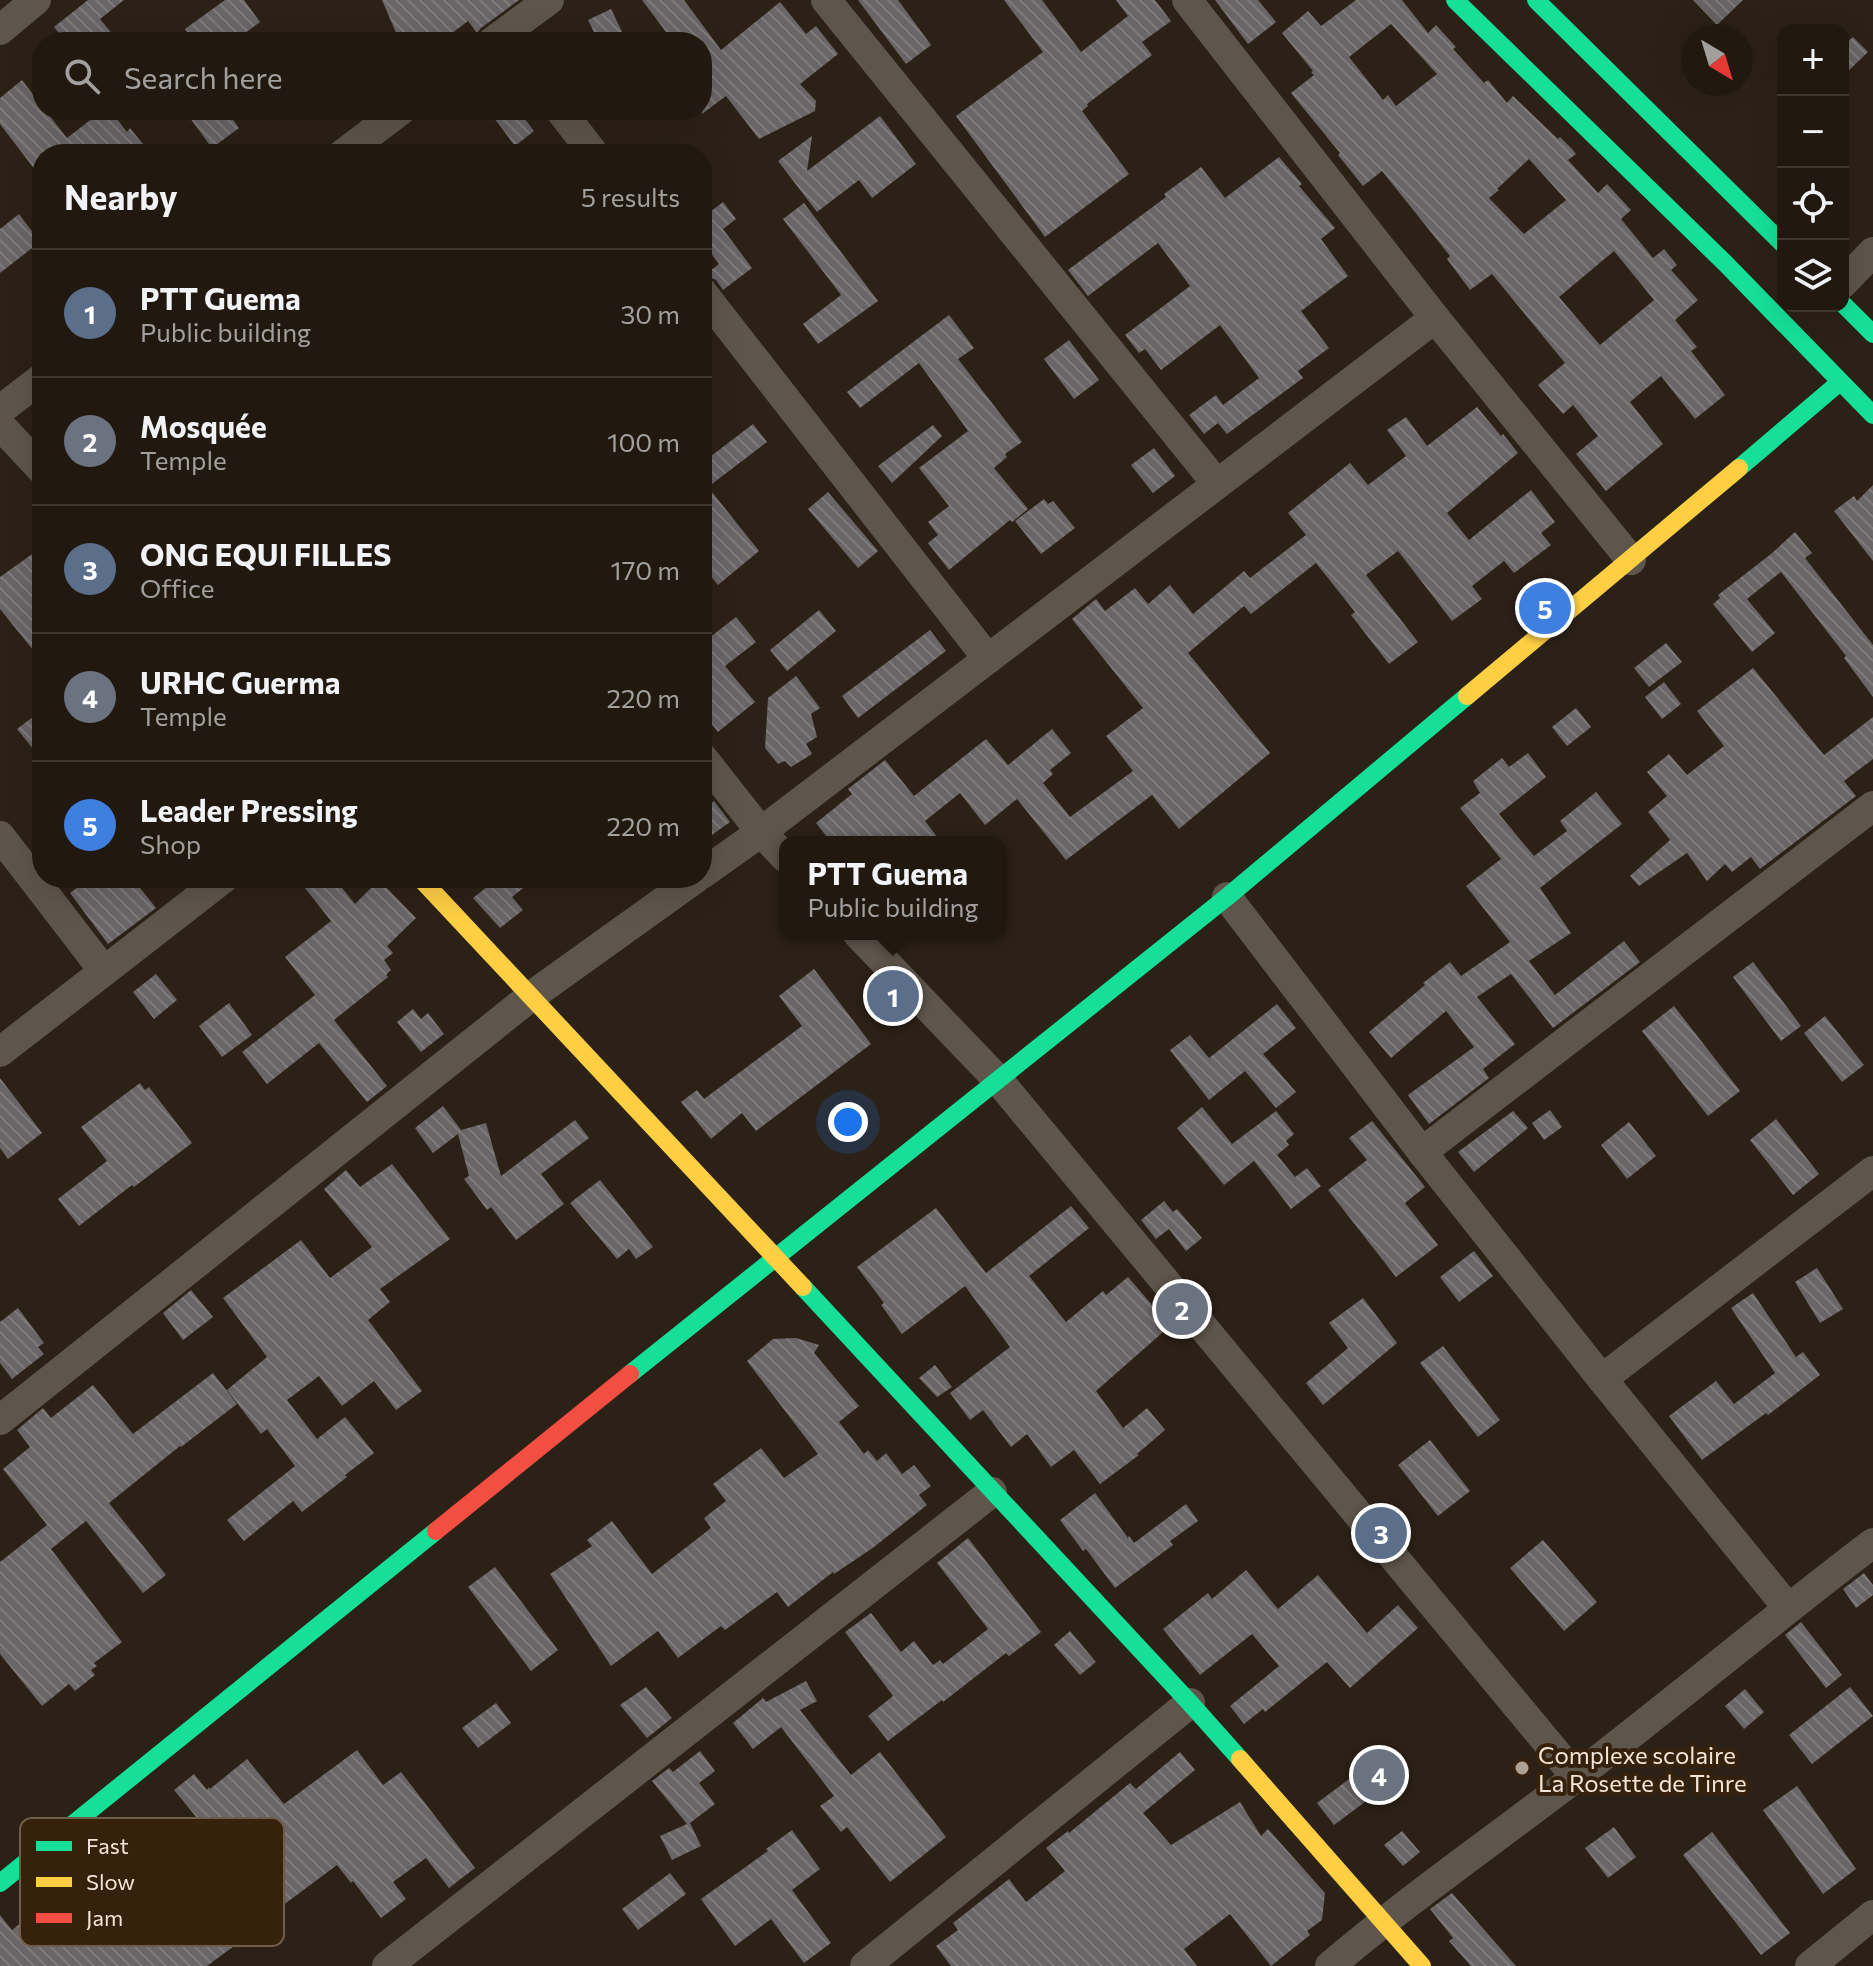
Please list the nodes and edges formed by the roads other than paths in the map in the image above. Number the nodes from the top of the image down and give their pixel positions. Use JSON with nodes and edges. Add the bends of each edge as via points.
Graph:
{"nodes":[{"id":1,"x":36,"y":0,"type":"edge"},
{"id":2,"x":549,"y":0,"type":"edge"},
{"id":3,"x":826,"y":0,"type":"edge"},
{"id":4,"x":1187,"y":0,"type":"edge"},
{"id":5,"x":1455,"y":0,"type":"edge"},
{"id":6,"x":1536,"y":0,"type":"edge"},
{"id":7,"x":0,"y":30,"type":"edge"},
{"id":8,"x":510,"y":32,"type":"edge"},
{"id":9,"x":388,"y":120,"type":"edge"},
{"id":10,"x":568,"y":120,"type":"edge"},
{"id":11,"x":356,"y":144,"type":"edge"},
{"id":12,"x":586,"y":144,"type":"edge"},
{"id":13,"x":1777,"y":240,"type":"edge"},
{"id":14,"x":1873,"y":252,"type":"edge"},
{"id":15,"x":1849,"y":277,"type":"edge"},
{"id":16,"x":712,"y":305,"type":"edge"},
{"id":17,"x":1849,"y":310,"type":"edge"},
{"id":18,"x":1435,"y":318,"type":"junction"},
{"id":19,"x":1873,"y":334,"type":"edge"},
{"id":20,"x":1840,"y":382,"type":"junction"},
{"id":21,"x":32,"y":386,"type":"edge"},
{"id":22,"x":0,"y":410,"type":"edge"},
{"id":23,"x":1873,"y":415,"type":"edge"},
{"id":24,"x":0,"y":425,"type":"edge"},
{"id":25,"x":32,"y":459,"type":"edge"},
{"id":26,"x":1217,"y":484,"type":"junction"},
{"id":27,"x":1631,"y":560,"type":"junction"},
{"id":28,"x":988,"y":659,"type":"junction"},
{"id":29,"x":712,"y":770,"type":"edge"},
{"id":30,"x":1873,"y":806,"type":"edge"},
{"id":31,"x":761,"y":832,"type":"junction"},
{"id":32,"x":0,"y":836,"type":"edge"},
{"id":33,"x":779,"y":851,"type":"edge"},
{"id":34,"x":712,"y":867,"type":"edge"},
{"id":35,"x":32,"y":878,"type":"edge"},
{"id":36,"x":40,"y":888,"type":"edge"},
{"id":37,"x":211,"y":888,"type":"edge"},
{"id":38,"x":429,"y":888,"type":"edge"},
{"id":39,"x":682,"y":888,"type":"edge"},
{"id":40,"x":1227,"y":897,"type":"junction"},
{"id":41,"x":864,"y":940,"type":"edge"},
{"id":42,"x":104,"y":971,"type":"junction"},
{"id":43,"x":530,"y":997,"type":"junction"},
{"id":44,"x":0,"y":1052,"type":"edge"},
{"id":45,"x":999,"y":1081,"type":"junction"},
{"id":46,"x":1422,"y":1152,"type":"junction"},
{"id":47,"x":1873,"y":1171,"type":"edge"},
{"id":48,"x":775,"y":1257,"type":"junction"},
{"id":49,"x":1602,"y":1379,"type":"junction"},
{"id":50,"x":0,"y":1420,"type":"edge"},
{"id":51,"x":992,"y":1492,"type":"junction"},
{"id":52,"x":1873,"y":1543,"type":"edge"},
{"id":53,"x":1788,"y":1608,"type":"junction"},
{"id":54,"x":1190,"y":1703,"type":"junction"},
{"id":55,"x":1576,"y":1777,"type":"junction"},
{"id":56,"x":80,"y":1818,"type":"edge"},
{"id":57,"x":20,"y":1867,"type":"edge"},
{"id":58,"x":0,"y":1883,"type":"edge"},
{"id":59,"x":1873,"y":1915,"type":"edge"},
{"id":60,"x":1382,"y":1922,"type":"junction"},
{"id":61,"x":1824,"y":1962,"type":"edge"},
{"id":62,"x":387,"y":1966,"type":"edge"},
{"id":63,"x":865,"y":1966,"type":"edge"},
{"id":64,"x":1330,"y":1966,"type":"edge"},
{"id":65,"x":1422,"y":1966,"type":"edge"}],
"edges":[{"from":1,"to":7,"type":"street"},
{"from":2,"to":8,"type":"street"},
{"from":3,"to":26,"type":"street"},
{"from":4,"to":18,"type":"street"},
{"from":5,"to":20,"type":"street","via":[[1729,258]]},
{"from":6,"to":13,"type":"street","via":[[1759,230]]},
{"from":9,"to":11,"type":"street"},
{"from":10,"to":12,"type":"street"},
{"from":14,"to":15,"type":"street"},
{"from":16,"to":28,"type":"street"},
{"from":17,"to":19,"type":"street"},
{"from":18,"to":26,"type":"street"},
{"from":18,"to":27,"type":"street"},
{"from":20,"to":23,"type":"street"},
{"from":20,"to":27,"type":"street"},
{"from":21,"to":22,"type":"street"},
{"from":24,"to":25,"type":"street"},
{"from":26,"to":28,"type":"street"},
{"from":27,"to":40,"type":"street"},
{"from":28,"to":31,"type":"street"},
{"from":29,"to":31,"type":"street"},
{"from":30,"to":46,"type":"street"},
{"from":31,"to":33,"type":"street"},
{"from":31,"to":34,"type":"street"},
{"from":32,"to":35,"type":"street"},
{"from":36,"to":42,"type":"street"},
{"from":37,"to":42,"type":"street"},
{"from":38,"to":43,"type":"street"},
{"from":39,"to":43,"type":"street"},
{"from":40,"to":45,"type":"street"},
{"from":40,"to":46,"type":"street"},
{"from":41,"to":45,"type":"street"},
{"from":42,"to":44,"type":"street"},
{"from":43,"to":48,"type":"street"},
{"from":43,"to":50,"type":"street"},
{"from":45,"to":48,"type":"street"},
{"from":45,"to":55,"type":"street"},
{"from":46,"to":49,"type":"street"},
{"from":47,"to":49,"type":"street"},
{"from":48,"to":51,"type":"street"},
{"from":48,"to":56,"type":"street"},
{"from":49,"to":53,"type":"street"},
{"from":51,"to":54,"type":"street"},
{"from":51,"to":62,"type":"street"},
{"from":52,"to":53,"type":"street"},
{"from":53,"to":55,"type":"street"},
{"from":54,"to":60,"type":"street"},
{"from":54,"to":63,"type":"street"},
{"from":55,"to":60,"type":"street"},
{"from":57,"to":58,"type":"street"},
{"from":59,"to":61,"type":"street"},
{"from":60,"to":64,"type":"street"},
{"from":60,"to":65,"type":"street"}]}
